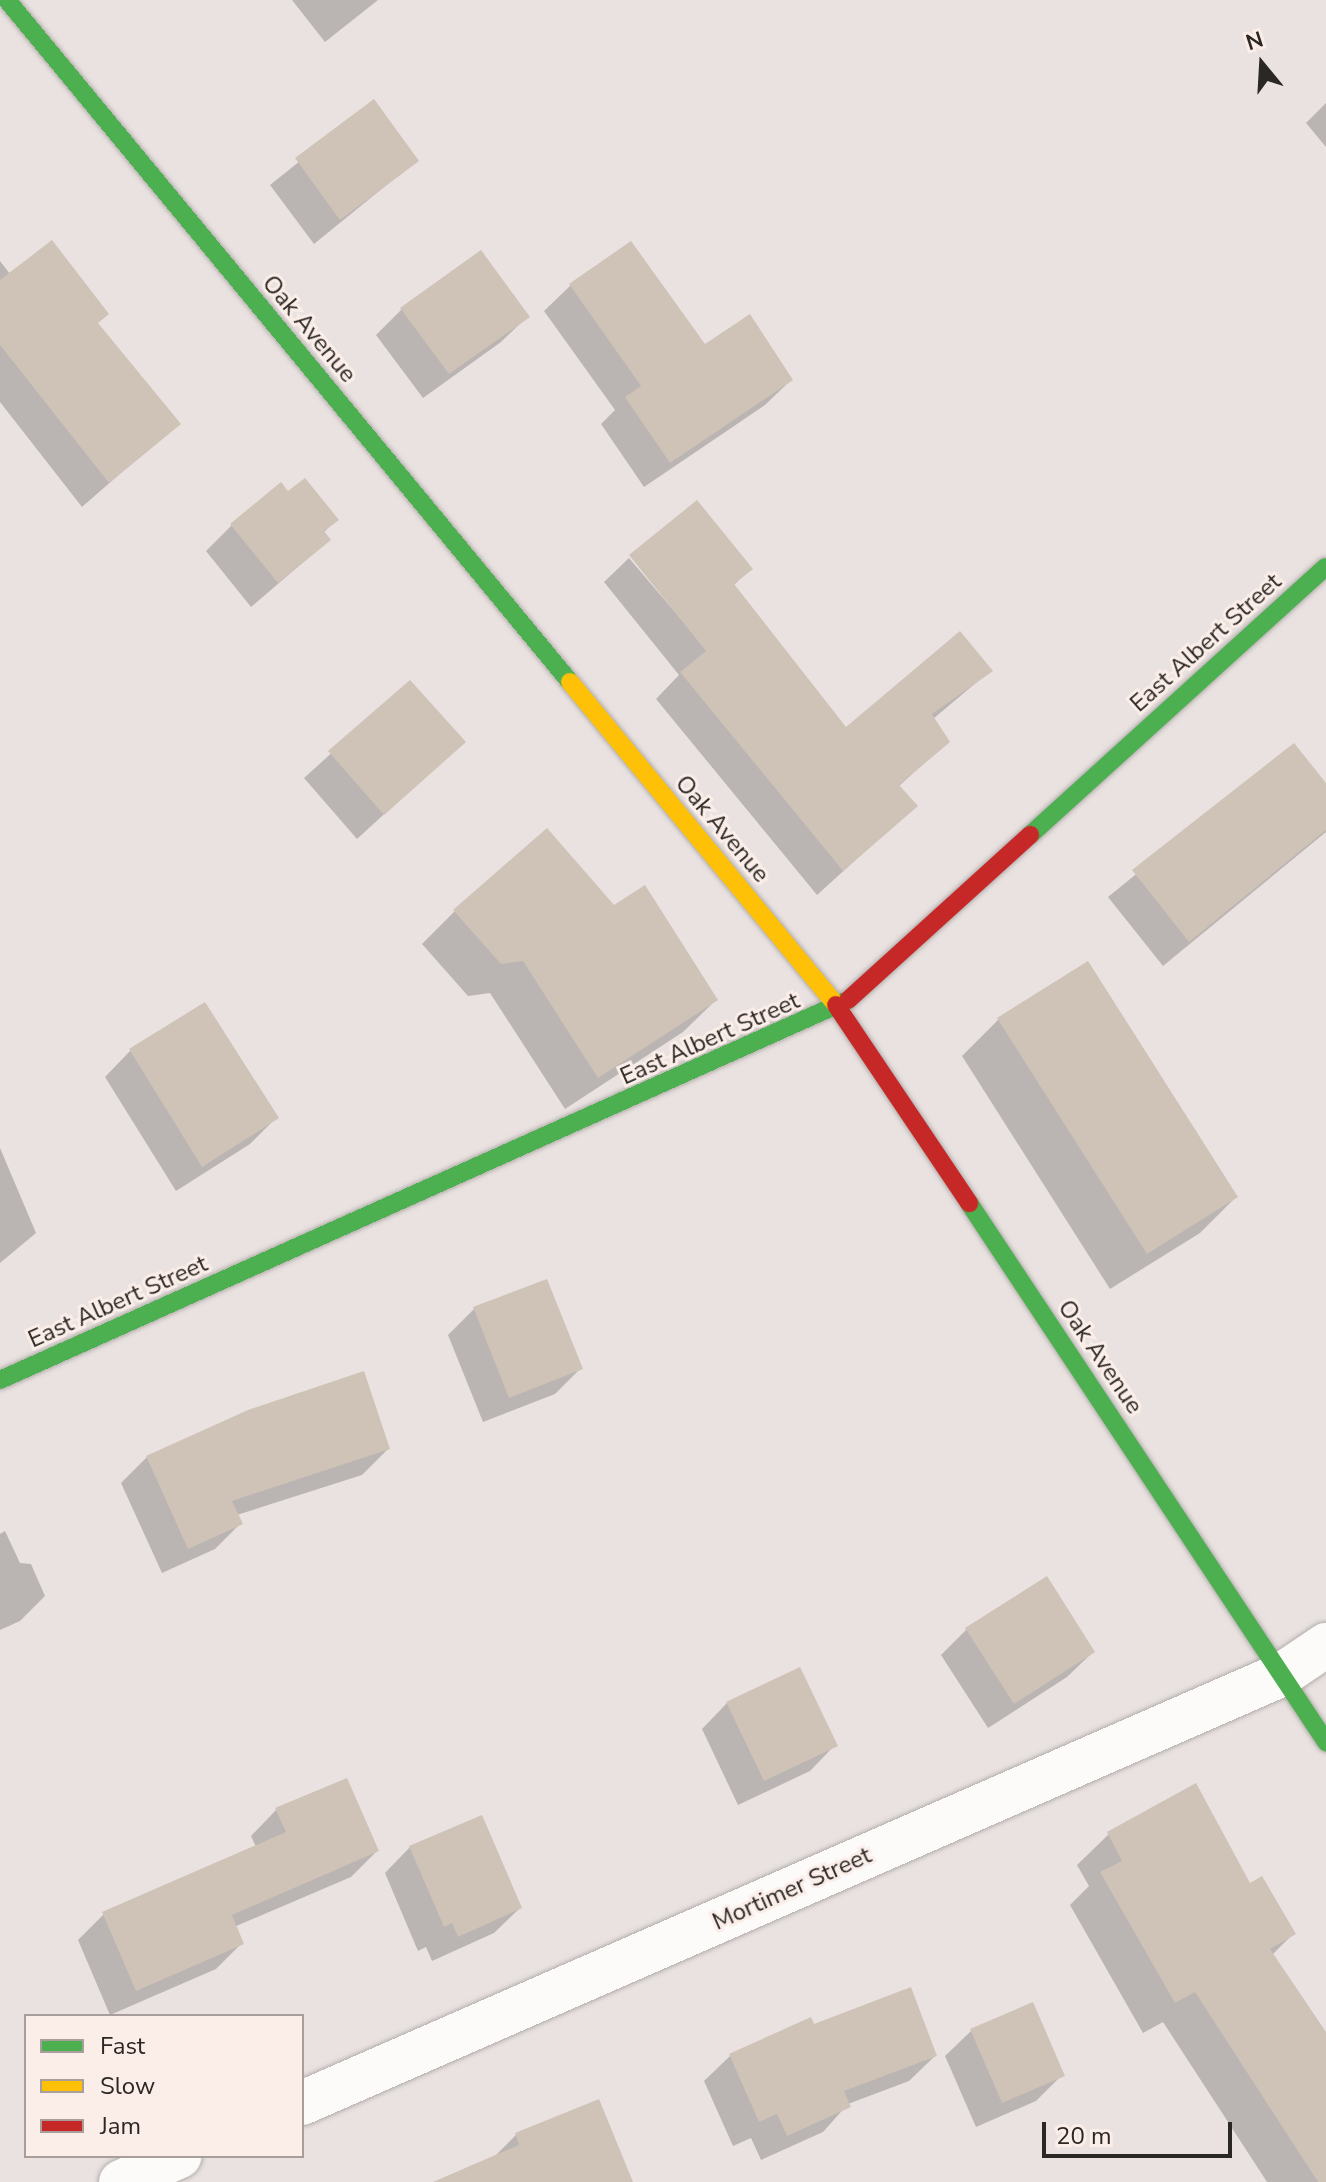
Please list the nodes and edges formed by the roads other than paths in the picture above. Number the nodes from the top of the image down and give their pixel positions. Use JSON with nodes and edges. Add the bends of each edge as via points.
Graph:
{"nodes":[{"id":1,"x":7,"y":0,"type":"edge"},
{"id":2,"x":1326,"y":567,"type":"edge"},
{"id":3,"x":839,"y":1008,"type":"junction"},
{"id":4,"x":0,"y":1380,"type":"edge"},
{"id":5,"x":1326,"y":1645,"type":"edge"},
{"id":6,"x":1283,"y":1674,"type":"junction"},
{"id":7,"x":1326,"y":1742,"type":"edge"},
{"id":8,"x":304,"y":2102,"type":"edge"},
{"id":9,"x":175,"y":2158,"type":"edge"},
{"id":10,"x":121,"y":2182,"type":"edge"}],
"edges":[{"from":1,"to":3,"type":"street","name":"Oak Avenue"},
{"from":2,"to":3,"type":"street","name":"East Albert Street"},
{"from":3,"to":4,"type":"street","name":"East Albert Street"},
{"from":3,"to":6,"type":"street","name":"Oak Avenue"},
{"from":5,"to":6,"type":"street","name":"Mortimer Street"},
{"from":6,"to":7,"type":"street","name":"Oak Avenue"},
{"from":6,"to":8,"type":"street","name":"Mortimer Street"},
{"from":9,"to":10,"type":"street"}]}
